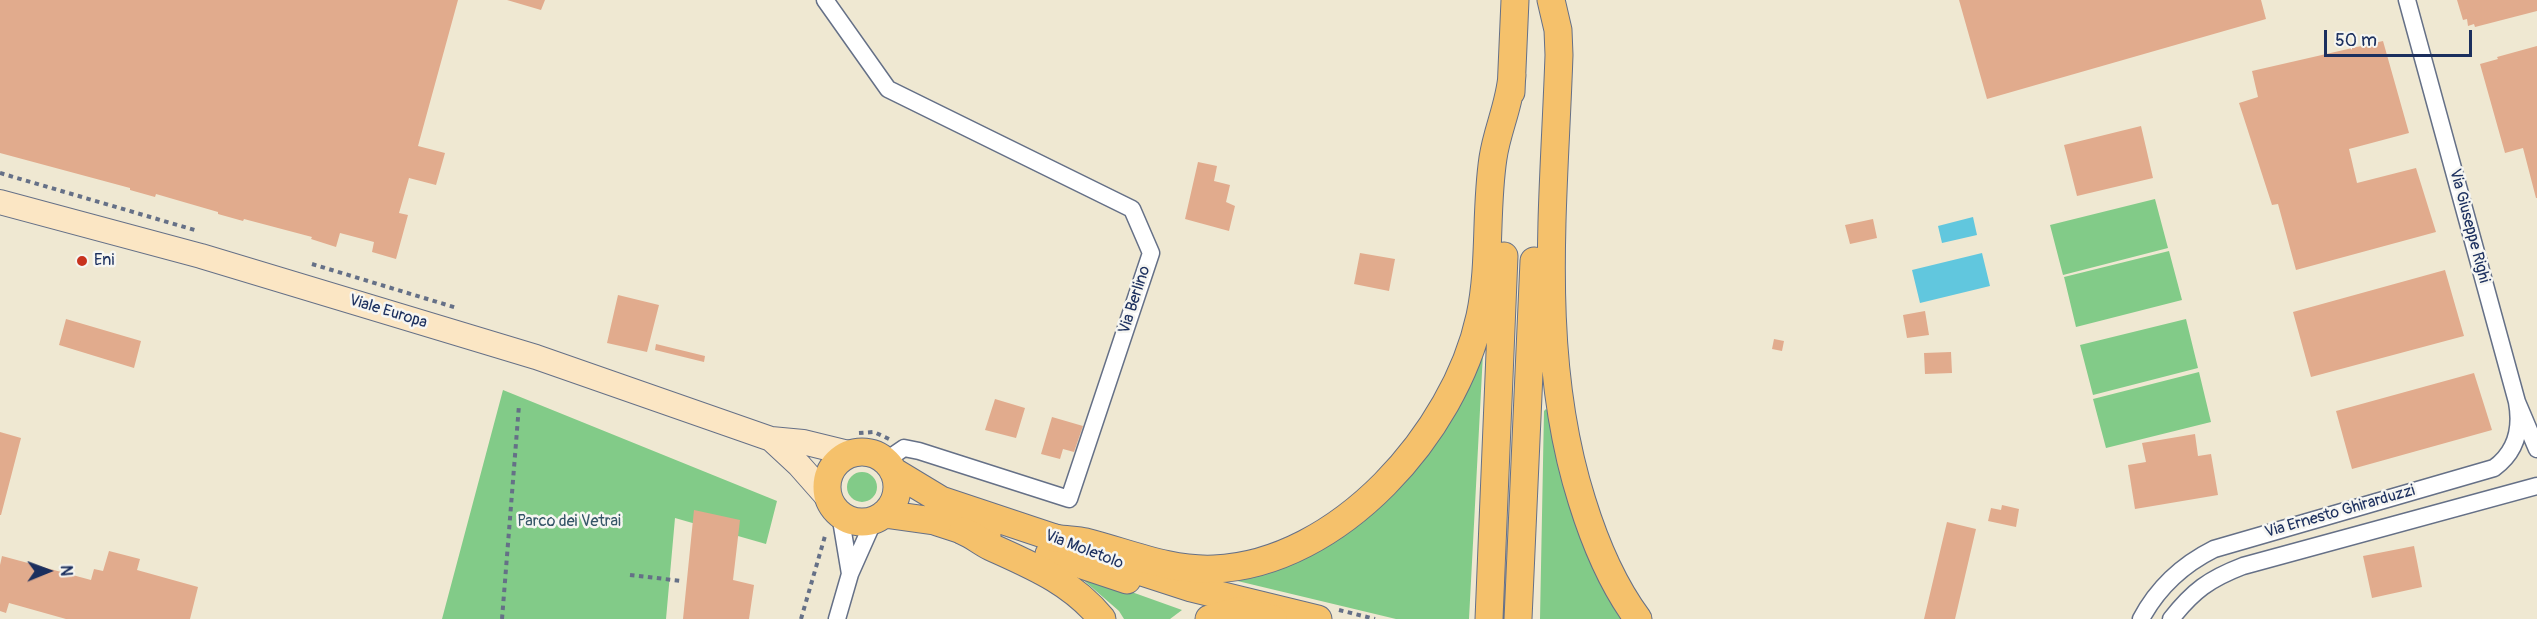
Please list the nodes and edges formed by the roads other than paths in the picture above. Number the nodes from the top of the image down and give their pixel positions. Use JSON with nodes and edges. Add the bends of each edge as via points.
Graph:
{"nodes":[{"id":1,"x":825,"y":0,"type":"edge"},
{"id":2,"x":1515,"y":0,"type":"edge"},
{"id":3,"x":1545,"y":0,"type":"edge"},
{"id":4,"x":1551,"y":0,"type":"edge"},
{"id":5,"x":2407,"y":0,"type":"edge"},
{"id":6,"x":1512,"y":75,"type":"junction"},
{"id":7,"x":0,"y":202,"type":"edge"},
{"id":8,"x":2517,"y":402,"type":"junction"},
{"id":9,"x":771,"y":439,"type":"junction"},
{"id":10,"x":2537,"y":449,"type":"edge"},
{"id":11,"x":852,"y":454,"type":"junction"},
{"id":12,"x":889,"y":466,"type":"junction"},
{"id":13,"x":2537,"y":486,"type":"edge"},
{"id":14,"x":879,"y":517,"type":"junction"},
{"id":15,"x":832,"y":520,"type":"junction"},
{"id":16,"x":963,"y":531,"type":"junction"},
{"id":17,"x":1055,"y":538,"type":"junction"},
{"id":18,"x":1492,"y":552,"type":"junction"},
{"id":19,"x":850,"y":574,"type":"junction"},
{"id":20,"x":1520,"y":586,"type":"junction"},
{"id":21,"x":1222,"y":617,"type":"edge"},
{"id":22,"x":837,"y":619,"type":"edge"},
{"id":23,"x":1102,"y":619,"type":"edge"},
{"id":24,"x":1273,"y":619,"type":"edge"},
{"id":25,"x":1318,"y":619,"type":"edge"},
{"id":26,"x":1477,"y":619,"type":"edge"},
{"id":27,"x":1489,"y":619,"type":"edge"},
{"id":28,"x":1518,"y":619,"type":"edge"},
{"id":29,"x":1524,"y":619,"type":"edge"},
{"id":30,"x":1638,"y":619,"type":"edge"},
{"id":31,"x":2141,"y":619,"type":"edge"},
{"id":32,"x":2171,"y":619,"type":"edge"}],
"edges":[{"from":1,"to":12,"type":"street","name":"Via Berlino","via":[[888,89],[1132,209],[1151,253],[1069,499],[904,448]]},
{"from":2,"to":6,"type":"main road"},
{"from":3,"to":20,"type":"main road"},
{"from":4,"to":30,"type":"main road","via":[[1560,55],[1551,306],[1558,402],[1571,467],[1593,535],[1613,580]]},
{"from":5,"to":8,"type":"street","name":"Via Giuseppe Righi"},
{"from":6,"to":17,"type":"main road","via":[[1493,158],[1487,265],[1477,329],[1464,365],[1437,417],[1392,477],[1323,533],[1282,553],[1241,565],[1216,569],[1174,566]]},
{"from":6,"to":18,"type":"main road"},
{"from":7,"to":9,"type":"main road","name":"Viale Europa","via":[[201,256],[536,357]]},
{"from":8,"to":10,"type":"street","name":"Via Giuseppe Righi"},
{"from":8,"to":31,"type":"street","name":"Via Ernesto Ghirarduzzi","via":[[2516,442],[2506,460],[2494,468],[2214,549],[2196,558],[2165,584]]},
{"from":9,"to":11,"type":"main road","name":"Via Moletolo"},
{"from":9,"to":15,"type":"main road","via":[[799,465]]},
{"from":11,"to":12,"type":"main road","name":"Via Moletolo","via":[[875,455]]},
{"from":11,"to":15,"type":"main road","via":[[833,467],[827,487]]},
{"from":12,"to":14,"type":"main road","via":[[897,483],[896,495]]},
{"from":12,"to":17,"type":"main road","name":"Via Moletolo","via":[[942,500]]},
{"from":13,"to":32,"type":"street","name":"Via Ernesto Ghirarduzzi","via":[[2235,569],[2188,596]]},
{"from":14,"to":15,"type":"main road","name":"Via Moletolo"},
{"from":14,"to":16,"type":"main road","name":"Via Moletolo","via":[[934,521]]},
{"from":14,"to":19,"type":"street"},
{"from":15,"to":19,"type":"street"},
{"from":16,"to":21,"type":"main road","name":"Via Moletolo","via":[[1045,552]]},
{"from":16,"to":23,"type":"main road","via":[[1049,573]]},
{"from":17,"to":25,"type":"main road","name":"Via Moletolo","via":[[1081,552],[1170,581]]},
{"from":18,"to":26,"type":"main road"},
{"from":18,"to":27,"type":"main road"},
{"from":19,"to":22,"type":"street"},
{"from":20,"to":28,"type":"main road"},
{"from":20,"to":29,"type":"main road"},
{"from":21,"to":24,"type":"main road","name":"Via Moletolo","via":[[1242,612]]}]}
